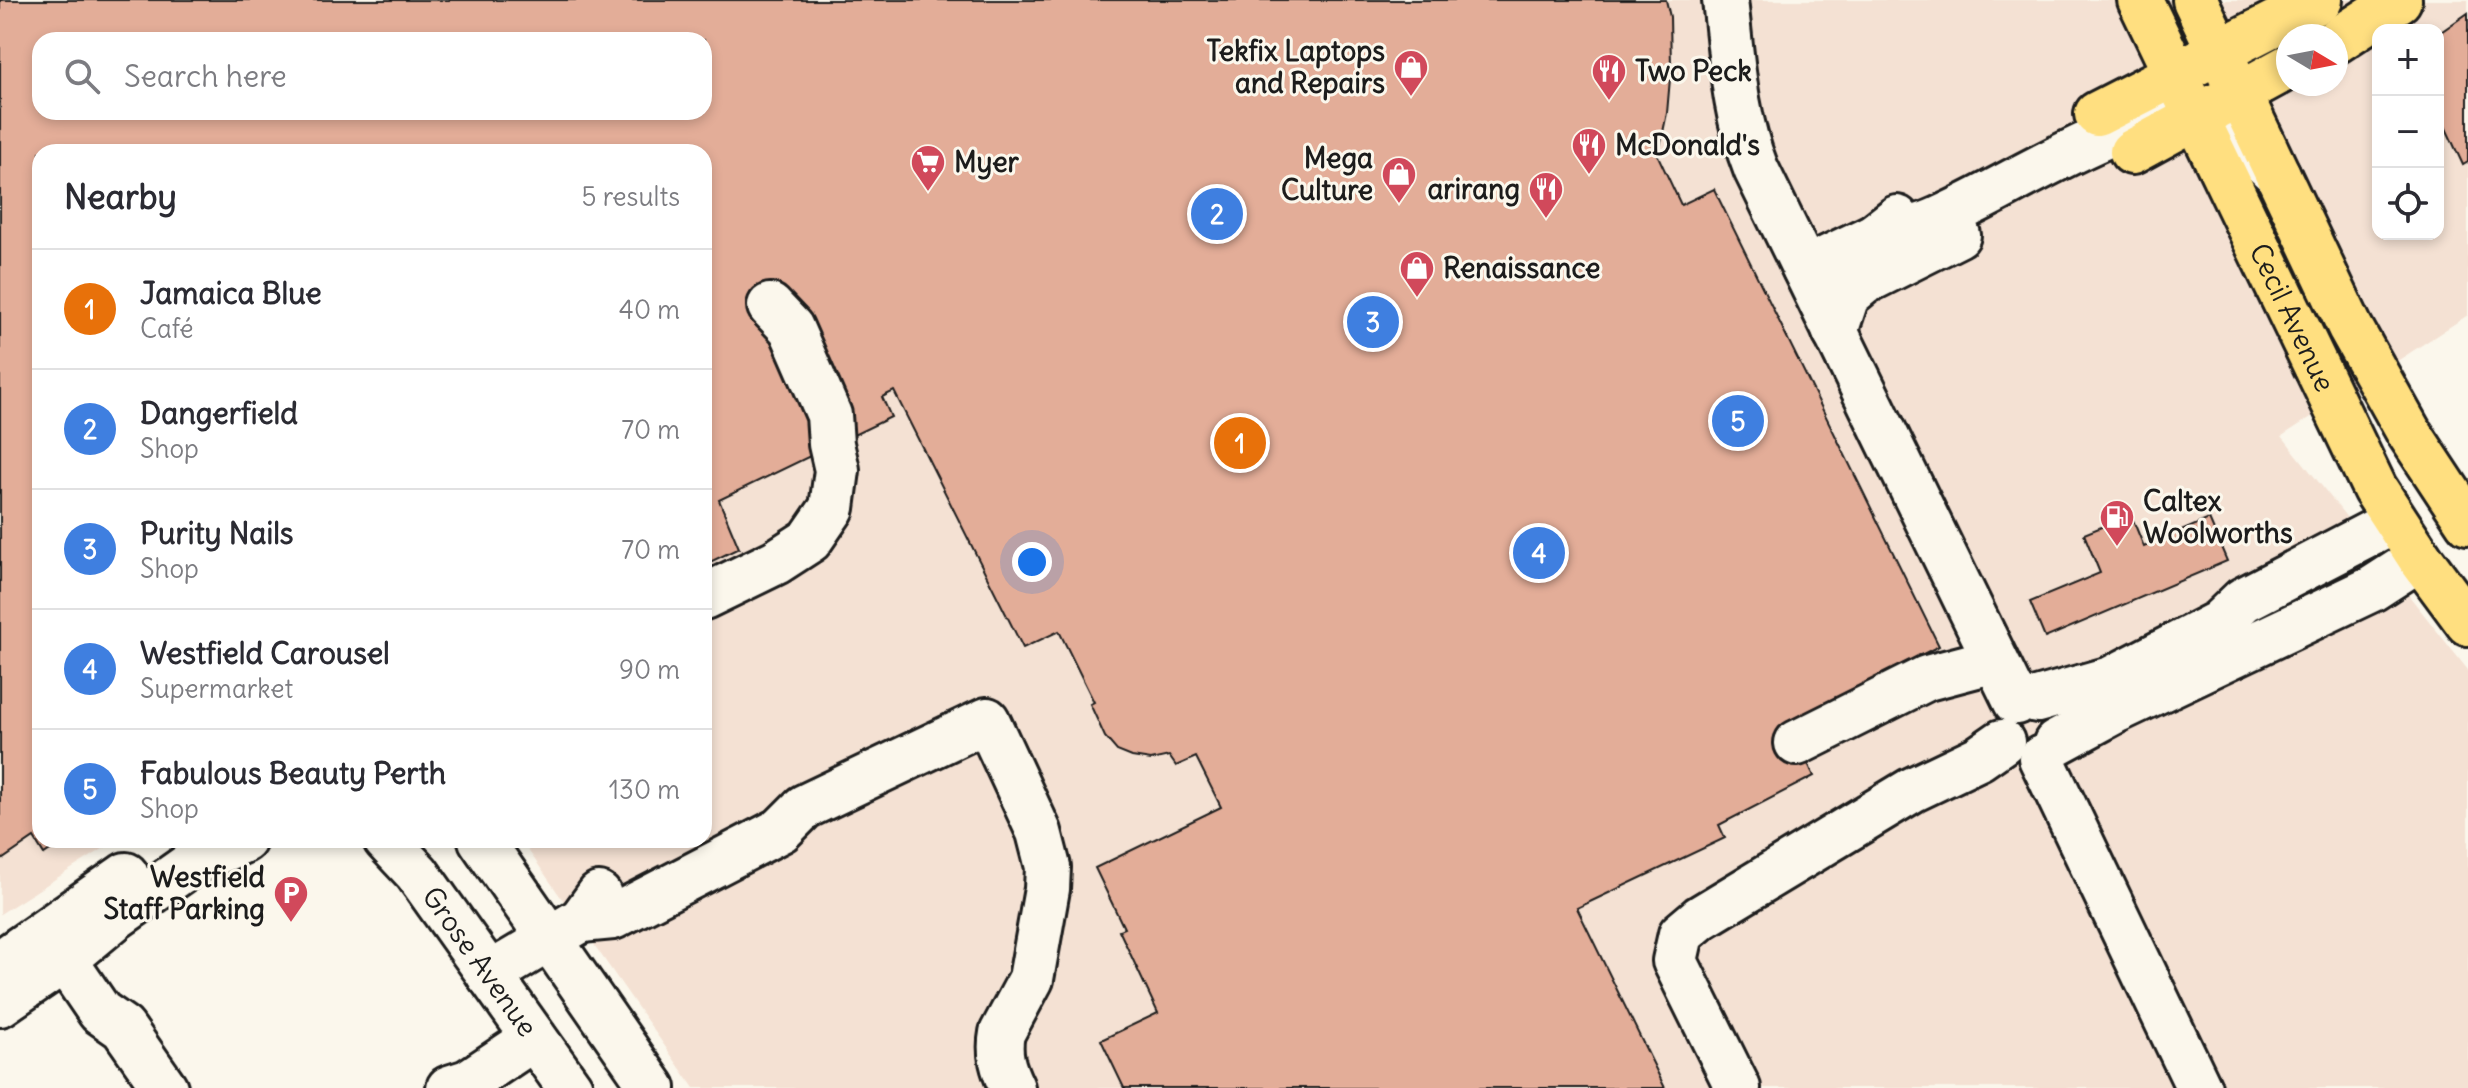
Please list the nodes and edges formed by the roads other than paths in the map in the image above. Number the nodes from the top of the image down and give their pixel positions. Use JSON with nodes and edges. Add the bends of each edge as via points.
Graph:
{"nodes":[{"id":1,"x":1725,"y":0,"type":"edge"},
{"id":2,"x":2140,"y":0,"type":"edge"},
{"id":3,"x":2195,"y":0,"type":"edge"},
{"id":4,"x":2320,"y":0,"type":"edge"},
{"id":5,"x":2399,"y":0,"type":"edge"},
{"id":6,"x":2348,"y":33,"type":"edge"},
{"id":7,"x":2220,"y":52,"type":"junction"},
{"id":8,"x":2276,"y":74,"type":"edge"},
{"id":9,"x":2176,"y":75,"type":"junction"},
{"id":10,"x":2240,"y":94,"type":"junction"},
{"id":11,"x":2097,"y":114,"type":"joint"},
{"id":12,"x":2196,"y":117,"type":"junction"},
{"id":13,"x":2132,"y":152,"type":"joint"},
{"id":14,"x":2278,"y":175,"type":"junction"},
{"id":15,"x":1874,"y":236,"type":"junction"},
{"id":16,"x":1805,"y":269,"type":"junction"},
{"id":17,"x":1835,"y":332,"type":"junction"},
{"id":18,"x":831,"y":444,"type":"dead end"},
{"id":19,"x":2395,"y":521,"type":"junction"},
{"id":20,"x":2468,"y":522,"type":"edge"},
{"id":21,"x":2468,"y":529,"type":"edge"},
{"id":22,"x":2420,"y":558,"type":"junction"},
{"id":23,"x":712,"y":593,"type":"edge"},
{"id":24,"x":2219,"y":623,"type":"junction"},
{"id":25,"x":2468,"y":623,"type":"edge"},
{"id":26,"x":1995,"y":660,"type":"junction"},
{"id":27,"x":2027,"y":701,"type":"junction"},
{"id":28,"x":1797,"y":743,"type":"dead end"},
{"id":29,"x":2033,"y":748,"type":"junction"},
{"id":30,"x":712,"y":838,"type":"edge"},
{"id":31,"x":167,"y":848,"type":"edge"},
{"id":32,"x":226,"y":848,"type":"edge"},
{"id":33,"x":394,"y":848,"type":"edge"},
{"id":34,"x":488,"y":848,"type":"edge"},
{"id":35,"x":691,"y":848,"type":"edge"},
{"id":36,"x":564,"y":929,"type":"junction"},
{"id":37,"x":54,"y":946,"type":"junction"},
{"id":38,"x":0,"y":963,"type":"edge"},
{"id":39,"x":489,"y":975,"type":"junction"},
{"id":40,"x":0,"y":1004,"type":"edge"},
{"id":41,"x":100,"y":1012,"type":"junction"},
{"id":42,"x":534,"y":1038,"type":"junction"},
{"id":43,"x":460,"y":1086,"type":"edge"},
{"id":44,"x":137,"y":1088,"type":"edge"},
{"id":45,"x":165,"y":1088,"type":"edge"},
{"id":46,"x":570,"y":1088,"type":"edge"},
{"id":47,"x":653,"y":1088,"type":"edge"},
{"id":48,"x":1012,"y":1088,"type":"edge"},
{"id":49,"x":1738,"y":1088,"type":"edge"},
{"id":50,"x":2199,"y":1088,"type":"edge"}],
"edges":[{"from":1,"to":16,"type":"street","via":[[1743,136]]},
{"from":2,"to":9,"type":"main road","name":"Cecil Avenue"},
{"from":3,"to":7,"type":"main road","name":"Cecil Avenue"},
{"from":4,"to":7,"type":"main road"},
{"from":5,"to":6,"type":"main road"},
{"from":7,"to":9,"type":"main road"},
{"from":7,"to":10,"type":"main road","name":"Cecil Avenue"},
{"from":8,"to":10,"type":"main road"},
{"from":9,"to":11,"type":"main road"},
{"from":9,"to":12,"type":"main road","name":"Cecil Avenue"},
{"from":10,"to":12,"type":"main road"},
{"from":10,"to":14,"type":"main road","name":"Cecil Avenue"},
{"from":11,"to":15,"type":"street","via":[[1916,203]]},
{"from":12,"to":13,"type":"main road"},
{"from":12,"to":14,"type":"street","via":[[2237,138]]},
{"from":12,"to":15,"type":"street","via":[[2130,125],[1927,224]]},
{"from":12,"to":19,"type":"main road","name":"Cecil Avenue","via":[[2310,358]]},
{"from":13,"to":17,"type":"street","via":[[1864,282],[1847,296]]},
{"from":14,"to":20,"type":"main road","name":"Cecil Avenue","via":[[2350,327],[2408,431]]},
{"from":15,"to":16,"type":"street"},
{"from":16,"to":17,"type":"street"},
{"from":17,"to":26,"type":"street"},
{"from":18,"to":23,"type":"street","via":[[837,470],[832,508],[810,540]]},
{"from":19,"to":22,"type":"main road","name":"Cecil Avenue"},
{"from":19,"to":24,"type":"street","via":[[2243,600]]},
{"from":21,"to":22,"type":"main road"},
{"from":22,"to":24,"type":"street","via":[[2361,568],[2254,620]]},
{"from":22,"to":25,"type":"main road","name":"Cecil Avenue"},
{"from":22,"to":29,"type":"street","via":[[2372,589]]},
{"from":24,"to":27,"type":"street","via":[[2111,679]]},
{"from":26,"to":27,"type":"street"},
{"from":26,"to":28,"type":"street","via":[[1927,678]]},
{"from":27,"to":29,"type":"street","via":[[2002,717],[1999,727]]},
{"from":29,"to":49,"type":"street","via":[[1979,758],[1912,790],[1681,934],[1675,961]]},
{"from":29,"to":50,"type":"street"},
{"from":30,"to":48,"type":"street","via":[[773,807],[804,807],[987,720],[1039,832],[1048,867],[1031,979],[1000,1042],[1002,1068]]},
{"from":31,"to":37,"type":"street"},
{"from":32,"to":37,"type":"street","via":[[194,862],[116,917]]},
{"from":33,"to":39,"type":"street","name":"Grose Avenue"},
{"from":34,"to":36,"type":"street"},
{"from":35,"to":36,"type":"street","via":[[600,894]]},
{"from":36,"to":39,"type":"street"},
{"from":36,"to":47,"type":"street"},
{"from":37,"to":38,"type":"street"},
{"from":37,"to":40,"type":"street"},
{"from":37,"to":41,"type":"street"},
{"from":39,"to":42,"type":"street","name":"Grose Avenue"},
{"from":41,"to":44,"type":"street","via":[[106,1041]]},
{"from":41,"to":45,"type":"street","via":[[123,1028]]},
{"from":42,"to":43,"type":"street"},
{"from":42,"to":46,"type":"street","name":"Grose Avenue"}]}
